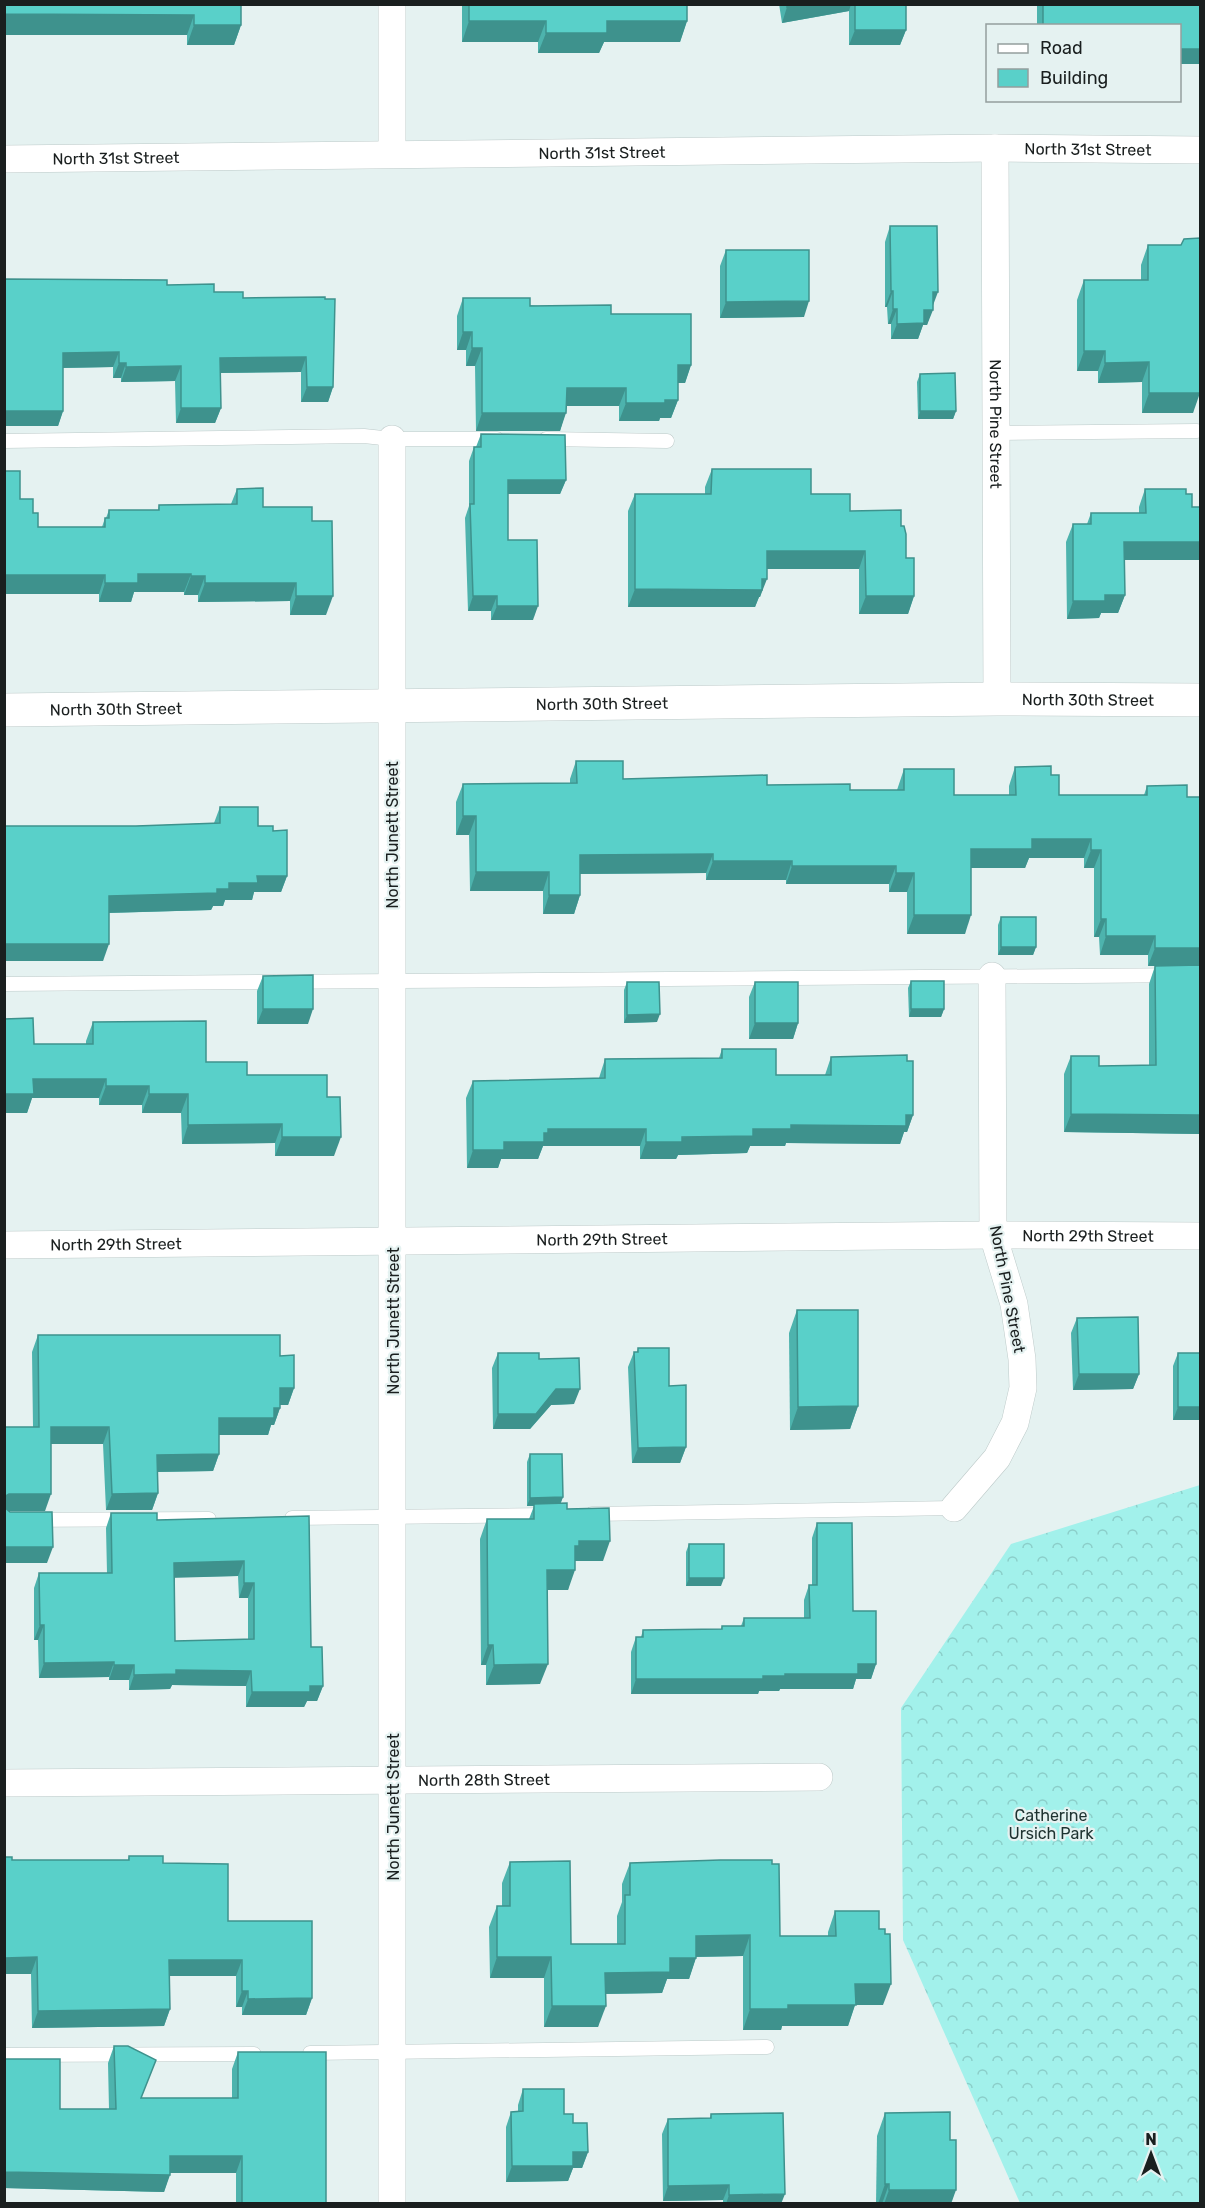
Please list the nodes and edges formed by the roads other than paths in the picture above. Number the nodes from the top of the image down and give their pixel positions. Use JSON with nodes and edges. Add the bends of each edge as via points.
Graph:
{"nodes":[{"id":1,"x":392,"y":4,"type":"edge"},
{"id":2,"x":995,"y":148,"type":"junction"},
{"id":3,"x":1200,"y":150,"type":"edge"},
{"id":4,"x":392,"y":154,"type":"junction"},
{"id":5,"x":4,"y":159,"type":"edge"},
{"id":6,"x":1197,"y":431,"type":"dead end"},
{"id":7,"x":996,"y":433,"type":"junction"},
{"id":8,"x":392,"y":440,"type":"junction"},
{"id":9,"x":4,"y":441,"type":"edge"},
{"id":10,"x":667,"y":441,"type":"dead end"},
{"id":11,"x":997,"y":699,"type":"junction"},
{"id":12,"x":1200,"y":700,"type":"edge"},
{"id":13,"x":392,"y":706,"type":"junction"},
{"id":14,"x":4,"y":710,"type":"edge"},
{"id":15,"x":1200,"y":975,"type":"edge"},
{"id":16,"x":992,"y":976,"type":"junction"},
{"id":17,"x":392,"y":981,"type":"junction"},
{"id":18,"x":4,"y":984,"type":"edge"},
{"id":19,"x":993,"y":1235,"type":"junction"},
{"id":20,"x":1200,"y":1236,"type":"edge"},
{"id":21,"x":393,"y":1243,"type":"junction"},
{"id":22,"x":4,"y":1245,"type":"edge"},
{"id":23,"x":954,"y":1508,"type":"joint"},
{"id":24,"x":394,"y":1517,"type":"junction"},
{"id":25,"x":276,"y":1518,"type":"edge"},
{"id":26,"x":229,"y":1519,"type":"edge"},
{"id":27,"x":4,"y":1520,"type":"edge"},
{"id":28,"x":819,"y":1777,"type":"dead end"},
{"id":29,"x":393,"y":1780,"type":"junction"},
{"id":30,"x":4,"y":1783,"type":"edge"},
{"id":31,"x":766,"y":2047,"type":"dead end"},
{"id":32,"x":297,"y":2053,"type":"edge"},
{"id":33,"x":391,"y":2053,"type":"junction"},
{"id":34,"x":274,"y":2054,"type":"edge"},
{"id":35,"x":4,"y":2055,"type":"edge"},
{"id":36,"x":392,"y":2204,"type":"edge"}],
"edges":[{"from":1,"to":4,"type":"street"},
{"from":2,"to":3,"type":"street","name":"North 31st Street"},
{"from":2,"to":4,"type":"street","name":"North 31st Street"},
{"from":2,"to":7,"type":"street","name":"North Pine Street"},
{"from":4,"to":5,"type":"street","name":"North 31st Street"},
{"from":6,"to":7,"type":"lane"},
{"from":7,"to":11,"type":"street","name":"North Pine Street"},
{"from":8,"to":9,"type":"lane","via":[[363,436]]},
{"from":8,"to":10,"type":"lane"},
{"from":8,"to":13,"type":"street","name":"North Junett Street"},
{"from":11,"to":12,"type":"main road","name":"North 30th Street"},
{"from":11,"to":13,"type":"main road","name":"North 30th Street"},
{"from":13,"to":14,"type":"main road","name":"North 30th Street"},
{"from":13,"to":17,"type":"street","name":"North Junett Street"},
{"from":15,"to":16,"type":"lane"},
{"from":16,"to":17,"type":"lane"},
{"from":16,"to":19,"type":"street","name":"North Pine Street"},
{"from":17,"to":18,"type":"lane"},
{"from":17,"to":21,"type":"street","name":"North Junett Street"},
{"from":19,"to":20,"type":"street","name":"North 29th Street"},
{"from":19,"to":21,"type":"street","name":"North 29th Street"},
{"from":19,"to":23,"type":"street","name":"North Pine Street","via":[[1014,1304],[1022,1359],[1022,1398],[1015,1423],[997,1458]]},
{"from":21,"to":22,"type":"street","name":"North 29th Street"},
{"from":21,"to":24,"type":"street","name":"North Junett Street"},
{"from":23,"to":24,"type":"lane"},
{"from":24,"to":25,"type":"lane"},
{"from":24,"to":29,"type":"street","name":"North Junett Street"},
{"from":26,"to":27,"type":"lane"},
{"from":28,"to":29,"type":"street","name":"North 28th Street"},
{"from":29,"to":30,"type":"street","name":"North 28th Street"},
{"from":29,"to":33,"type":"street","name":"North Junett Street"},
{"from":31,"to":33,"type":"lane"},
{"from":32,"to":33,"type":"lane"},
{"from":33,"to":36,"type":"street","name":"North Junett Street"},
{"from":34,"to":35,"type":"lane"}]}
